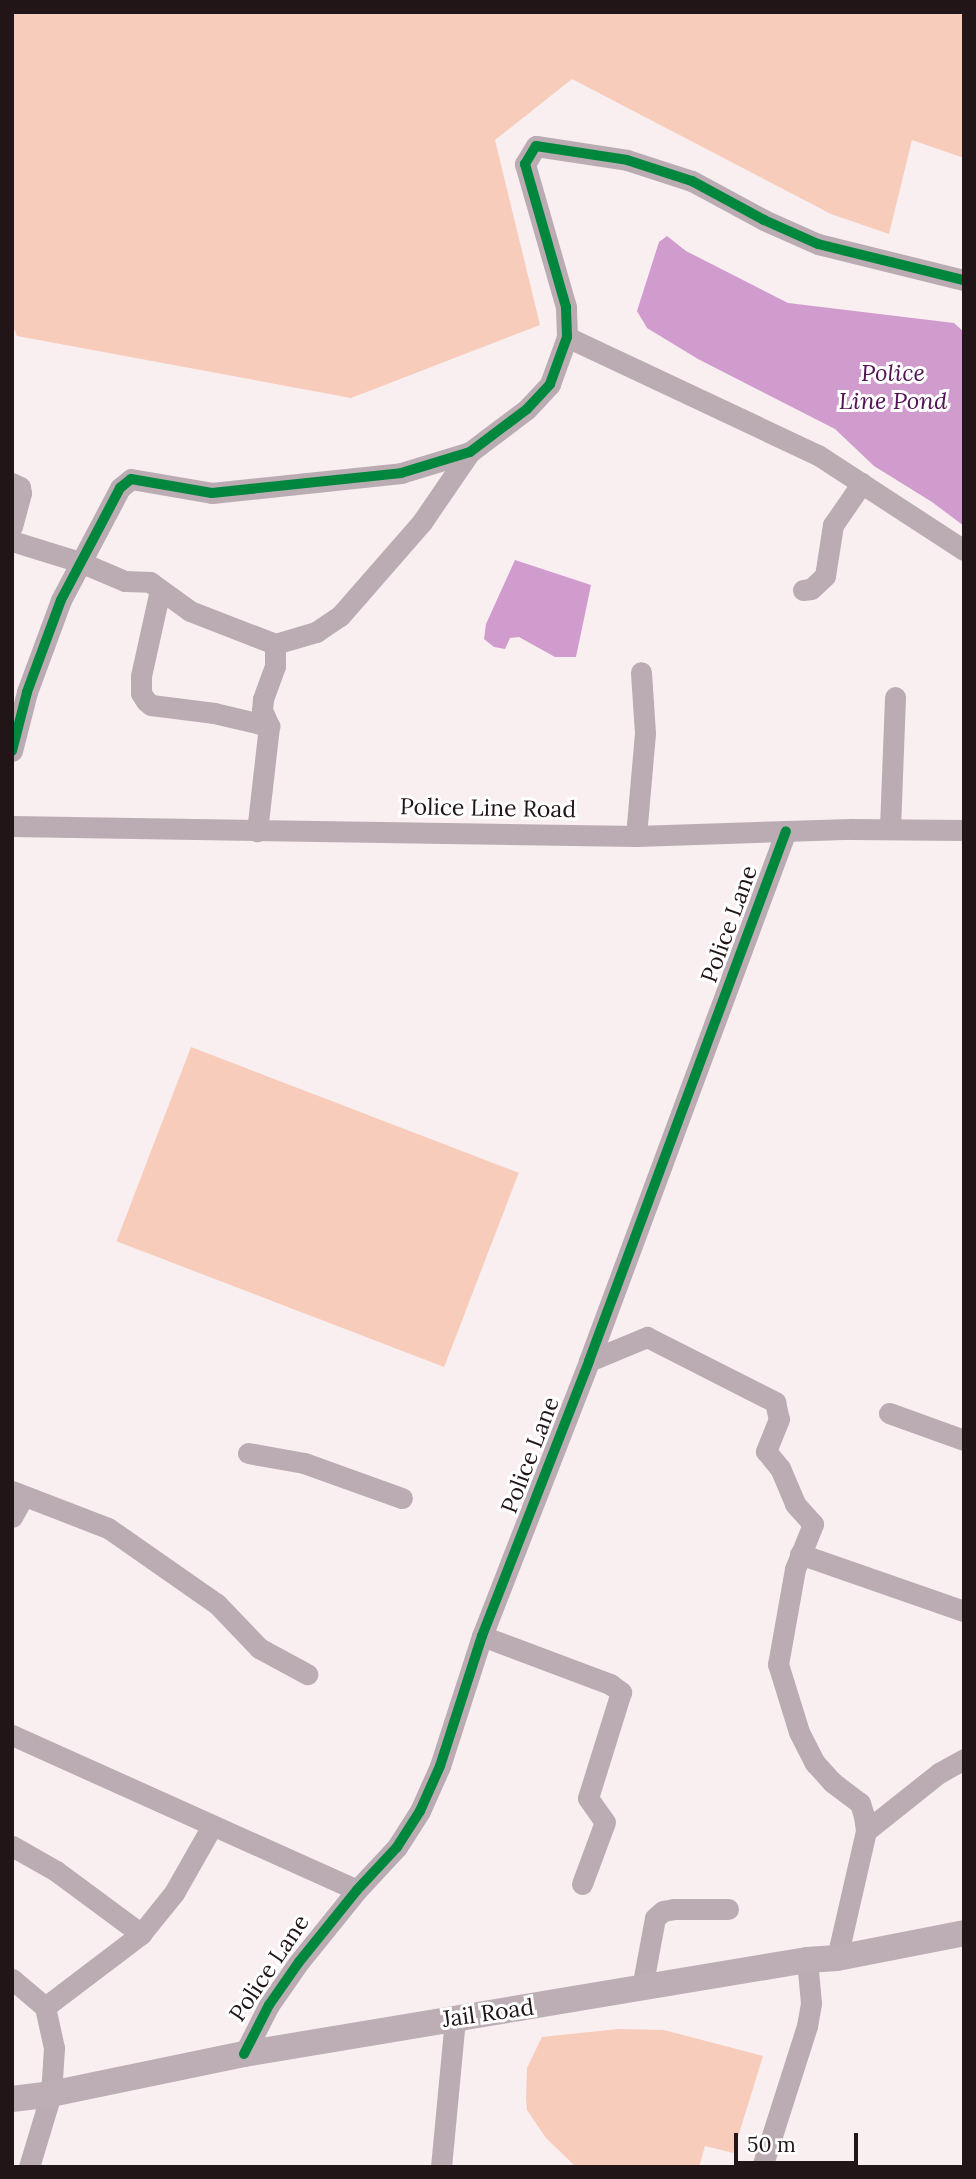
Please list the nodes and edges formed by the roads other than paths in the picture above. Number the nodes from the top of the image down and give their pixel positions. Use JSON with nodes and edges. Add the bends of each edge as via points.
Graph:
{"nodes":[{"id":1,"x":964,"y":280,"type":"edge"},
{"id":2,"x":567,"y":337,"type":"junction"},
{"id":3,"x":470,"y":452,"type":"junction"},
{"id":4,"x":12,"y":483,"type":"edge"},
{"id":5,"x":862,"y":483,"type":"junction"},
{"id":6,"x":12,"y":527,"type":"edge"},
{"id":7,"x":12,"y":541,"type":"edge"},
{"id":8,"x":964,"y":550,"type":"edge"},
{"id":9,"x":80,"y":562,"type":"junction"},
{"id":10,"x":160,"y":590,"type":"junction"},
{"id":11,"x":803,"y":590,"type":"dead end"},
{"id":12,"x":275,"y":644,"type":"junction"},
{"id":13,"x":641,"y":672,"type":"dead end"},
{"id":14,"x":895,"y":697,"type":"dead end"},
{"id":15,"x":269,"y":726,"type":"junction"},
{"id":16,"x":12,"y":751,"type":"edge"},
{"id":17,"x":12,"y":826,"type":"edge"},
{"id":18,"x":890,"y":828,"type":"junction"},
{"id":19,"x":964,"y":830,"type":"edge"},
{"id":20,"x":257,"y":831,"type":"junction"},
{"id":21,"x":786,"y":831,"type":"junction"},
{"id":22,"x":636,"y":836,"type":"junction"},
{"id":23,"x":589,"y":1361,"type":"junction"},
{"id":24,"x":890,"y":1413,"type":"dead end"},
{"id":25,"x":964,"y":1440,"type":"edge"},
{"id":26,"x":248,"y":1453,"type":"dead end"},
{"id":27,"x":18,"y":1494,"type":"edge"},
{"id":28,"x":402,"y":1498,"type":"dead end"},
{"id":29,"x":12,"y":1517,"type":"edge"},
{"id":30,"x":800,"y":1554,"type":"junction"},
{"id":31,"x":964,"y":1611,"type":"edge"},
{"id":32,"x":482,"y":1636,"type":"junction"},
{"id":33,"x":307,"y":1674,"type":"dead end"},
{"id":34,"x":12,"y":1735,"type":"edge"},
{"id":35,"x":964,"y":1759,"type":"edge"},
{"id":36,"x":212,"y":1826,"type":"junction"},
{"id":37,"x":866,"y":1831,"type":"junction"},
{"id":38,"x":12,"y":1846,"type":"edge"},
{"id":39,"x":582,"y":1884,"type":"dead end"},
{"id":40,"x":357,"y":1890,"type":"junction"},
{"id":41,"x":728,"y":1909,"type":"dead end"},
{"id":42,"x":964,"y":1933,"type":"edge"},
{"id":43,"x":141,"y":1934,"type":"junction"},
{"id":44,"x":837,"y":1958,"type":"junction"},
{"id":45,"x":807,"y":1960,"type":"junction"},
{"id":46,"x":12,"y":1979,"type":"edge"},
{"id":47,"x":642,"y":1988,"type":"junction"},
{"id":48,"x":45,"y":2007,"type":"junction"},
{"id":49,"x":455,"y":2018,"type":"junction"},
{"id":50,"x":244,"y":2054,"type":"junction"},
{"id":51,"x":51,"y":2094,"type":"junction"},
{"id":52,"x":12,"y":2099,"type":"edge"},
{"id":53,"x":29,"y":2167,"type":"edge"},
{"id":54,"x":441,"y":2167,"type":"edge"},
{"id":55,"x":762,"y":2167,"type":"edge"}],
"edges":[{"from":1,"to":2,"type":"street","via":[[818,244],[692,181],[627,160],[536,146],[525,164],[566,307]]},
{"from":2,"to":3,"type":"street","via":[[550,384],[527,409]]},
{"from":2,"to":5,"type":"street","via":[[818,455]]},
{"from":3,"to":9,"type":"street","via":[[401,473],[212,493],[131,479],[120,488]]},
{"from":3,"to":12,"type":"street","via":[[422,522],[347,608],[316,632]]},
{"from":4,"to":6,"type":"street","via":[[21,493]]},
{"from":5,"to":8,"type":"street"},
{"from":5,"to":11,"type":"street","via":[[833,525],[825,576]]},
{"from":7,"to":9,"type":"street"},
{"from":9,"to":10,"type":"street","via":[[125,581],[150,582]]},
{"from":9,"to":16,"type":"street","via":[[27,692]]},
{"from":10,"to":12,"type":"street","via":[[197,614]]},
{"from":10,"to":15,"type":"street","via":[[141,676],[146,701]]},
{"from":12,"to":15,"type":"street","via":[[277,656],[262,710]]},
{"from":13,"to":22,"type":"street","via":[[645,733]]},
{"from":14,"to":18,"type":"street"},
{"from":15,"to":20,"type":"street"},
{"from":17,"to":20,"type":"street","name":"Police Line Road"},
{"from":18,"to":19,"type":"street","name":"Police Line Road"},
{"from":18,"to":21,"type":"street","name":"Police Line Road"},
{"from":20,"to":22,"type":"street","name":"Police Line Road"},
{"from":21,"to":22,"type":"street","name":"Police Line Road"},
{"from":21,"to":23,"type":"street","name":"Police Lane"},
{"from":23,"to":30,"type":"street","via":[[647,1337],[775,1402],[779,1419],[766,1451],[780,1468],[795,1504],[813,1524]]},
{"from":23,"to":32,"type":"street","name":"Police Lane"},
{"from":24,"to":25,"type":"street"},
{"from":26,"to":28,"type":"street","via":[[304,1463]]},
{"from":27,"to":29,"type":"street"},
{"from":27,"to":33,"type":"street","via":[[108,1528],[217,1604],[260,1648]]},
{"from":30,"to":31,"type":"street"},
{"from":30,"to":37,"type":"street","via":[[778,1664],[810,1753],[832,1782],[860,1803]]},
{"from":32,"to":39,"type":"street","via":[[621,1692],[589,1798],[605,1822]]},
{"from":32,"to":40,"type":"street","name":"Police Lane","via":[[440,1766],[420,1811],[397,1847]]},
{"from":34,"to":36,"type":"street"},
{"from":35,"to":37,"type":"street","via":[[939,1773]]},
{"from":36,"to":40,"type":"street"},
{"from":36,"to":43,"type":"street","via":[[174,1893]]},
{"from":37,"to":44,"type":"street"},
{"from":38,"to":43,"type":"street","via":[[56,1871]]},
{"from":40,"to":50,"type":"street","name":"Police Lane","via":[[269,2005]]},
{"from":41,"to":47,"type":"street","via":[[674,1909],[655,1918]]},
{"from":42,"to":44,"type":"main road","name":"Jail Road"},
{"from":43,"to":48,"type":"street"},
{"from":44,"to":45,"type":"main road","name":"Jail Road"},
{"from":45,"to":47,"type":"main road","name":"Jail Road"},
{"from":45,"to":55,"type":"street","via":[[811,2003],[807,2026]]},
{"from":46,"to":48,"type":"street"},
{"from":47,"to":49,"type":"main road","name":"Jail Road"},
{"from":48,"to":51,"type":"street","via":[[54,2048]]},
{"from":49,"to":50,"type":"main road","name":"Jail Road"},
{"from":49,"to":54,"type":"street"},
{"from":50,"to":51,"type":"main road","name":"Jail Road"},
{"from":51,"to":52,"type":"main road","name":"Jail Road"},
{"from":51,"to":53,"type":"street"}]}
